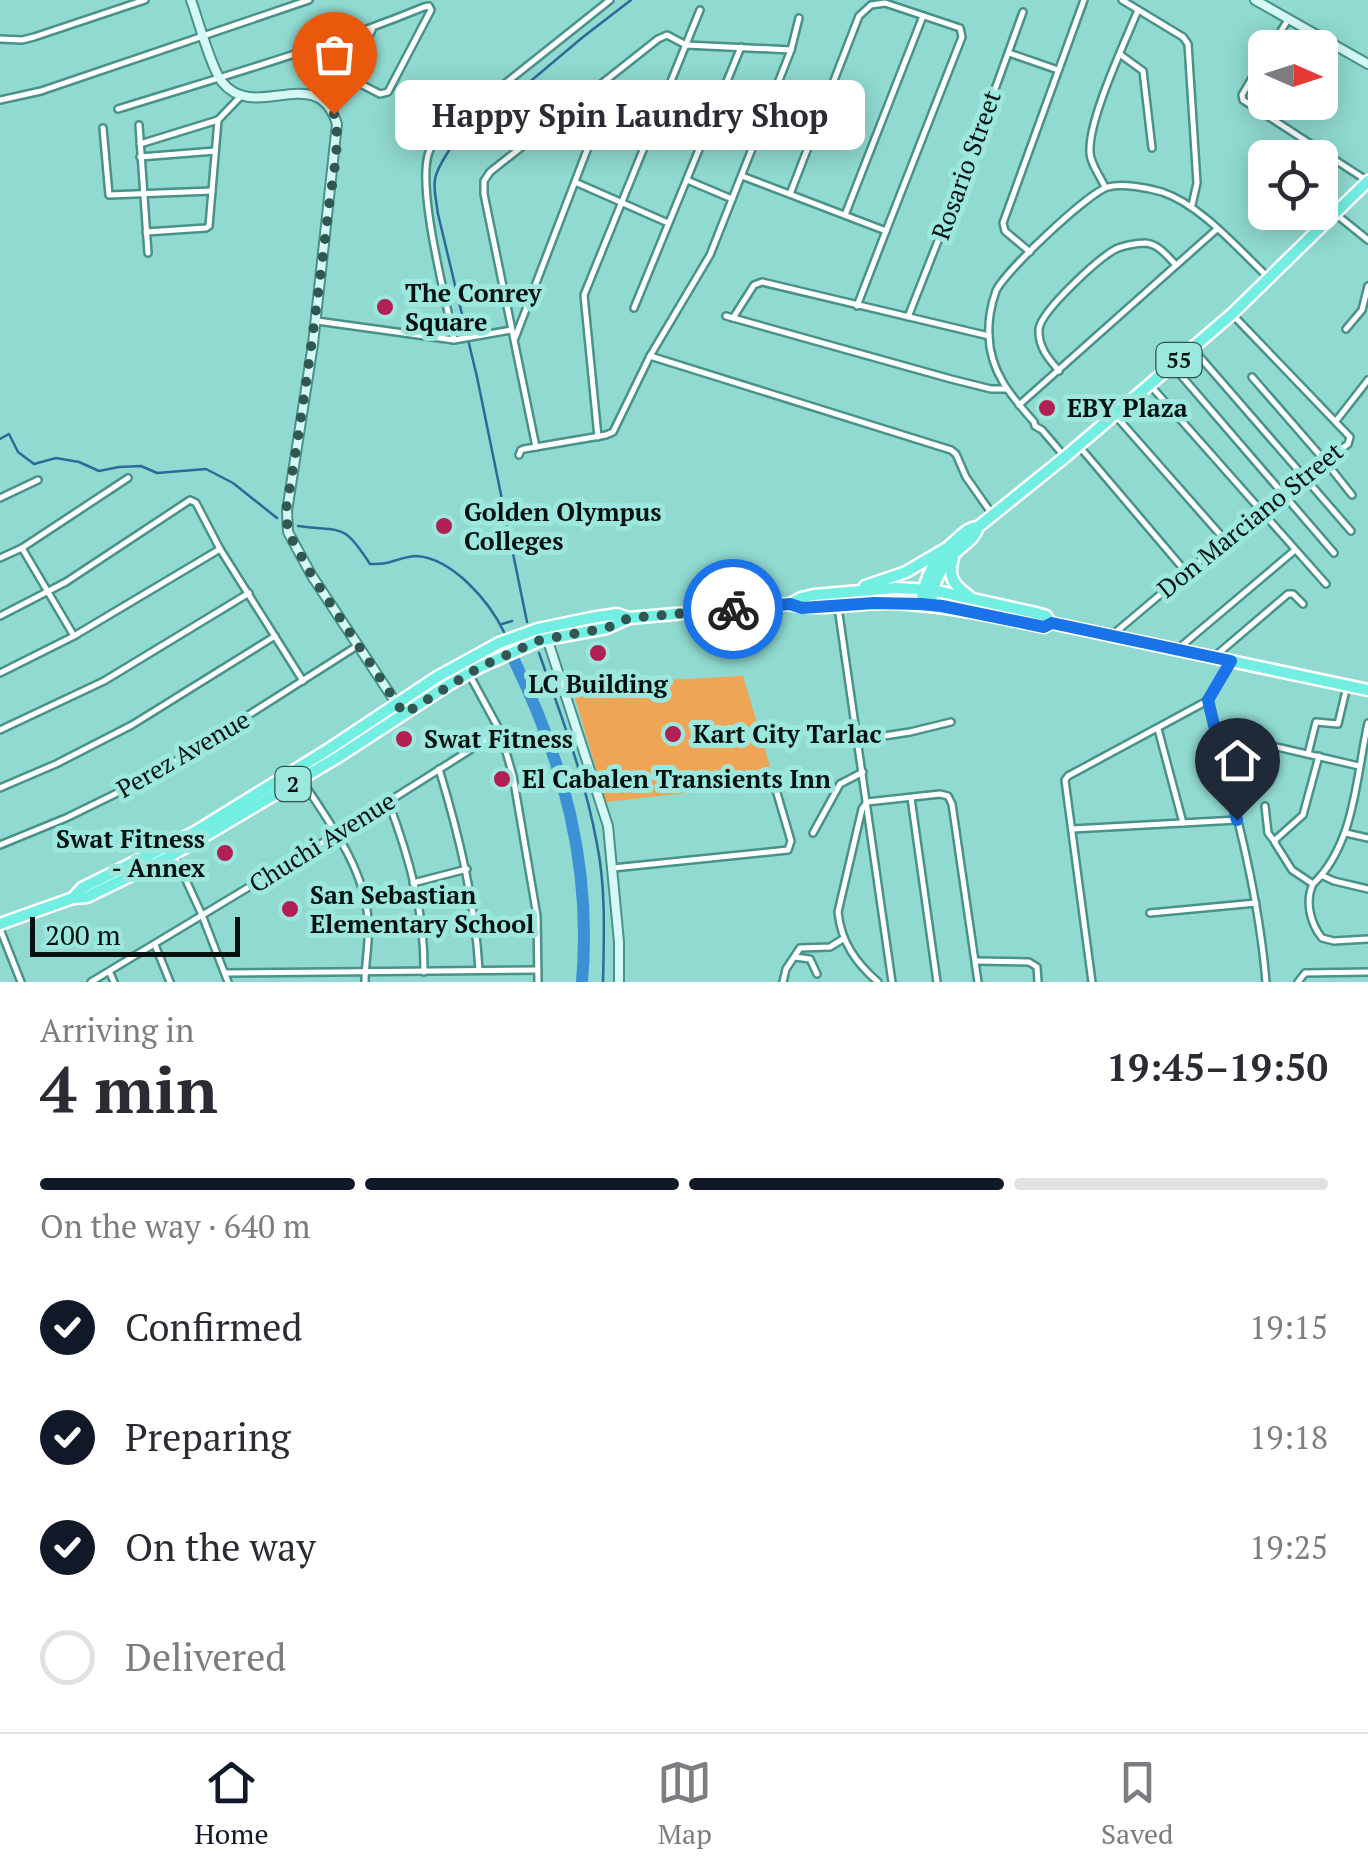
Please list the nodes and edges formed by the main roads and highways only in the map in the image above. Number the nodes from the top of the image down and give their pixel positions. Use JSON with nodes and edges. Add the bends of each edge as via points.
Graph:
{"nodes":[{"id":1,"x":1368,"y":181,"type":"edge"},
{"id":2,"x":950,"y":551,"type":"junction"},
{"id":3,"x":928,"y":590,"type":"junction"},
{"id":4,"x":848,"y":591,"type":"junction"},
{"id":5,"x":970,"y":598,"type":"junction"},
{"id":6,"x":790,"y":604,"type":"junction"},
{"id":7,"x":926,"y":605,"type":"junction"},
{"id":8,"x":629,"y":618,"type":"junction"},
{"id":9,"x":1052,"y":623,"type":"junction"},
{"id":10,"x":1368,"y":690,"type":"edge"},
{"id":11,"x":72,"y":898,"type":"junction"},
{"id":12,"x":0,"y":926,"type":"edge"}],
"edges":[{"from":1,"to":2,"type":"highway","number":"55","via":[[1232,314],[1079,446],[970,527]]},
{"from":2,"to":3,"type":"highway","number":"55","via":[[932,565]]},
{"from":2,"to":4,"type":"highway"},
{"from":2,"to":5,"type":"highway","via":[[950,576]]},
{"from":3,"to":4,"type":"highway","number":"2"},
{"from":3,"to":5,"type":"highway","number":"2"},
{"from":3,"to":7,"type":"highway","number":"55"},
{"from":4,"to":6,"type":"highway","number":"2"},
{"from":5,"to":9,"type":"highway","number":"2"},
{"from":6,"to":7,"type":"highway","number":"2"},
{"from":6,"to":8,"type":"highway","number":"2"},
{"from":7,"to":9,"type":"highway","number":"2","via":[[1044,627]]},
{"from":8,"to":11,"type":"highway","number":"2","via":[[522,647],[174,854],[87,897]]},
{"from":8,"to":11,"type":"highway","number":"2","via":[[601,616],[499,643],[195,832]]},
{"from":9,"to":10,"type":"highway","number":"2"},
{"from":11,"to":12,"type":"highway","number":"2"}]}
